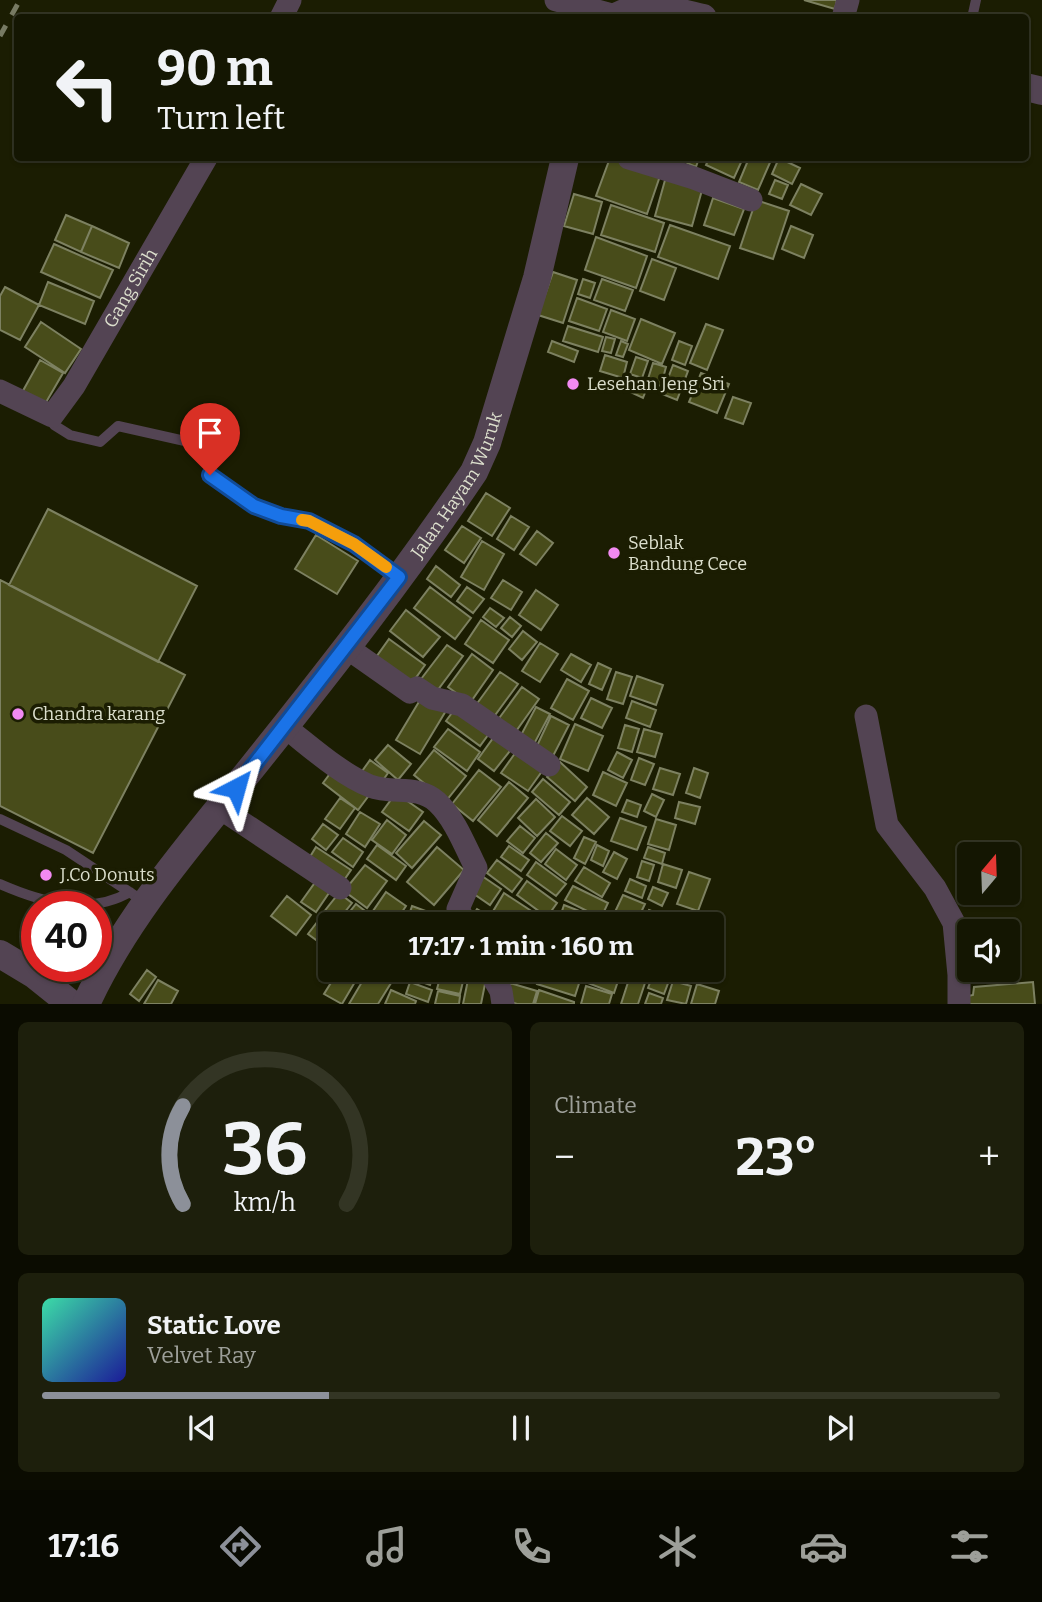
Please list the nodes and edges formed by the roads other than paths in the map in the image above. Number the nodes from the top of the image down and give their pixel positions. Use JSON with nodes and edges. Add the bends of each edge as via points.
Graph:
{"nodes":[{"id":1,"x":556,"y":0,"type":"edge"},
{"id":2,"x":605,"y":14,"type":"edge"},
{"id":3,"x":621,"y":14,"type":"edge"},
{"id":4,"x":686,"y":14,"type":"edge"},
{"id":5,"x":204,"y":161,"type":"edge"},
{"id":6,"x":564,"y":161,"type":"edge"},
{"id":7,"x":639,"y":161,"type":"edge"},
{"id":8,"x":751,"y":200,"type":"dead end"},
{"id":9,"x":0,"y":391,"type":"edge"},
{"id":10,"x":52,"y":416,"type":"junction"},
{"id":11,"x":399,"y":577,"type":"junction"},
{"id":12,"x":346,"y":647,"type":"junction"},
{"id":13,"x":866,"y":716,"type":"dead end"},
{"id":14,"x":285,"y":727,"type":"junction"},
{"id":15,"x":549,"y":765,"type":"dead end"},
{"id":16,"x":220,"y":808,"type":"junction"},
{"id":17,"x":0,"y":819,"type":"edge"},
{"id":18,"x":0,"y":884,"type":"edge"},
{"id":19,"x":340,"y":888,"type":"dead end"},
{"id":20,"x":138,"y":897,"type":"junction"},
{"id":21,"x":460,"y":912,"type":"edge"},
{"id":22,"x":0,"y":934,"type":"edge"},
{"id":23,"x":112,"y":943,"type":"edge"},
{"id":24,"x":21,"y":946,"type":"edge"},
{"id":25,"x":0,"y":954,"type":"edge"},
{"id":26,"x":94,"y":982,"type":"edge"},
{"id":27,"x":496,"y":982,"type":"edge"},
{"id":28,"x":71,"y":1003,"type":"edge"},
{"id":29,"x":86,"y":1003,"type":"edge"},
{"id":30,"x":503,"y":1003,"type":"edge"},
{"id":31,"x":959,"y":1003,"type":"edge"}],
"edges":[{"from":1,"to":2,"type":"street"},
{"from":3,"to":4,"type":"street","via":[[650,6]]},
{"from":5,"to":10,"type":"street","name":"Gang Sirih","via":[[74,386]]},
{"from":6,"to":11,"type":"street","name":"Jalan Hayam Wuruk","via":[[537,278],[487,443],[474,472]]},
{"from":7,"to":8,"type":"street"},
{"from":9,"to":10,"type":"street"},
{"from":10,"to":11,"type":"lane","via":[[54,425],[71,435],[100,442],[118,426],[216,448],[210,475],[254,506],[309,521],[354,544]]},
{"from":11,"to":12,"type":"street","name":"Jalan Hayam Wuruk"},
{"from":12,"to":14,"type":"street","name":"Jalan Hayam Wuruk"},
{"from":12,"to":15,"type":"street","via":[[410,692],[417,688],[432,698],[462,705]]},
{"from":13,"to":31,"type":"street","via":[[887,825],[954,923]]},
{"from":14,"to":16,"type":"street","name":"Jalan Hayam Wuruk"},
{"from":14,"to":21,"type":"street","via":[[372,787],[413,790],[438,803],[477,867]]},
{"from":16,"to":19,"type":"street"},
{"from":16,"to":20,"type":"street","name":"Jalan Hayam Wuruk"},
{"from":17,"to":20,"type":"lane","via":[[66,850]]},
{"from":18,"to":20,"type":"lane","via":[[43,901],[79,906]]},
{"from":20,"to":23,"type":"street","name":"Jalan Hayam Wuruk"},
{"from":22,"to":24,"type":"street"},
{"from":25,"to":28,"type":"street"},
{"from":26,"to":29,"type":"street","name":"Jalan Hayam Wuruk"},
{"from":27,"to":30,"type":"street"}]}
